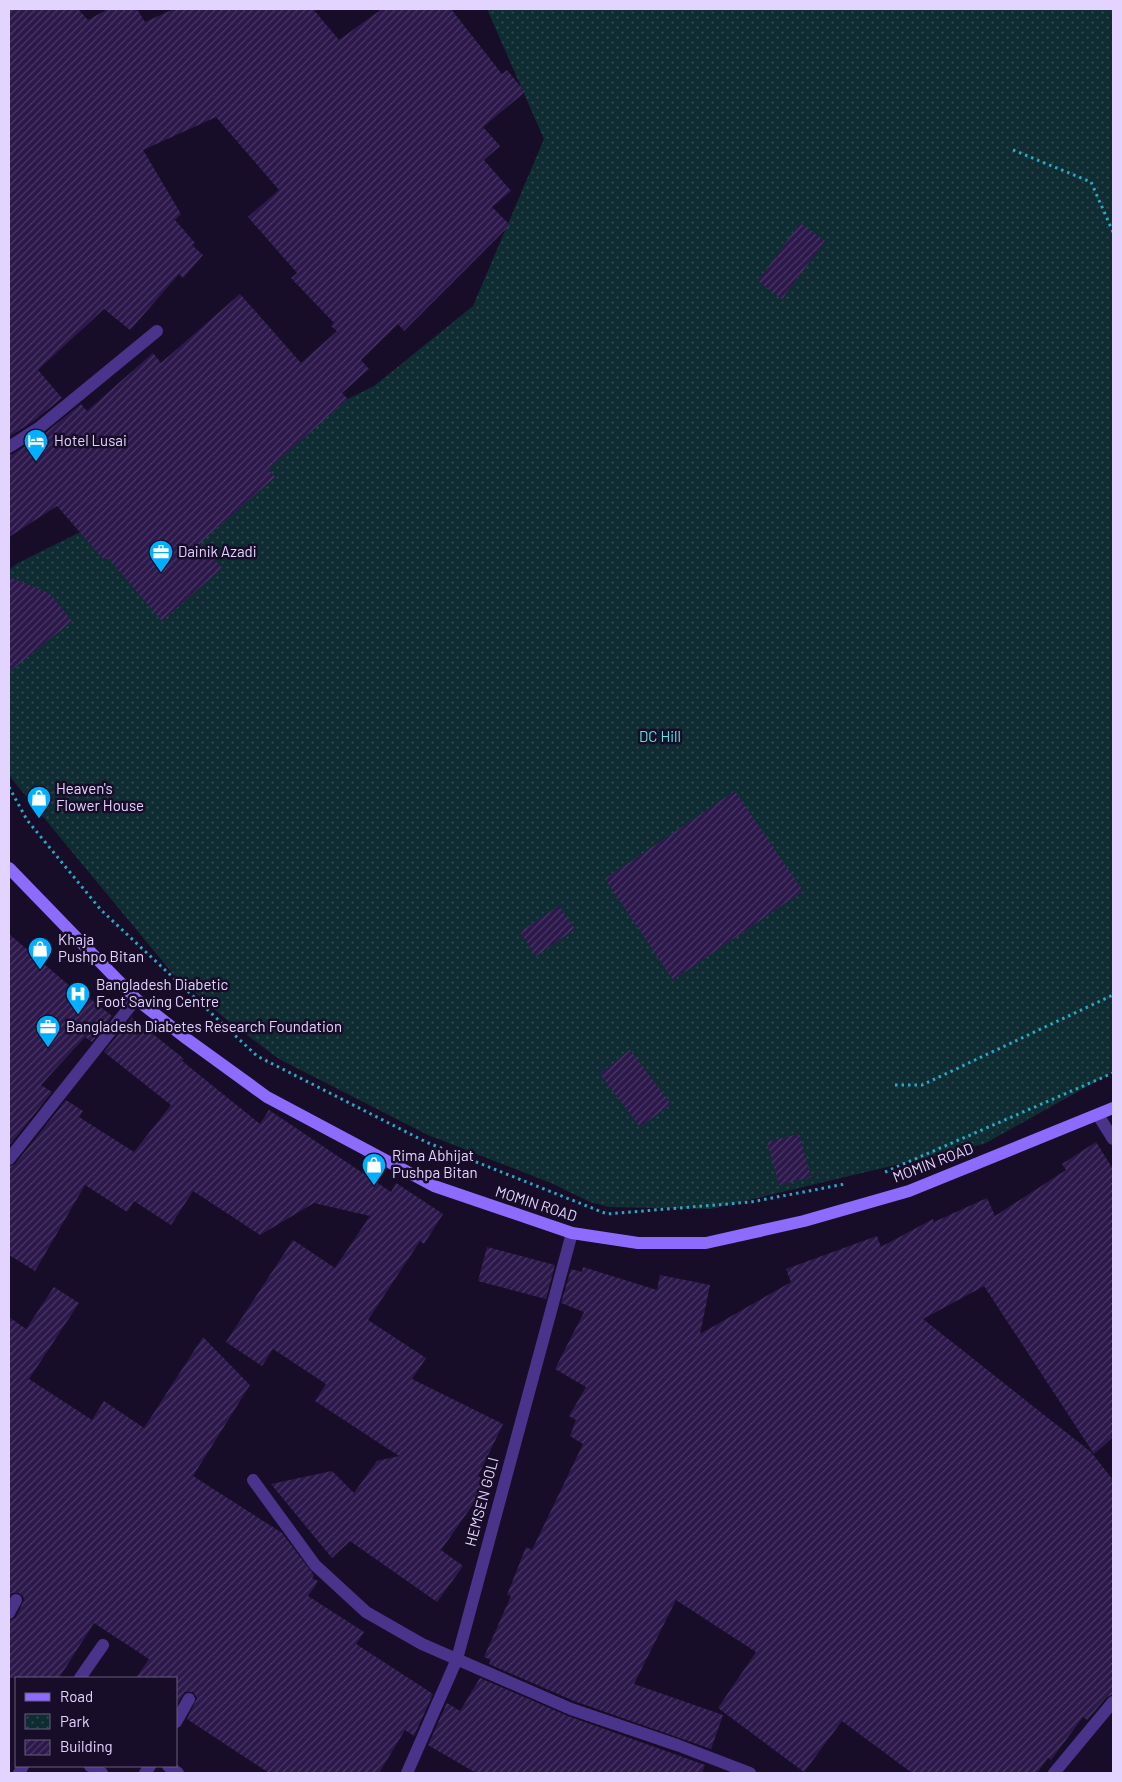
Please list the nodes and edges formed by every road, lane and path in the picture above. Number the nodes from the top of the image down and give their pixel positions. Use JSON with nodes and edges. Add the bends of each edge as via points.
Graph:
{"nodes":[{"id":1,"x":1012,"y":150,"type":"dead end"},
{"id":2,"x":1113,"y":232,"type":"edge"},
{"id":3,"x":156,"y":331,"type":"dead end"},
{"id":4,"x":9,"y":447,"type":"edge"},
{"id":5,"x":9,"y":788,"type":"edge"},
{"id":6,"x":9,"y":868,"type":"edge"},
{"id":7,"x":1113,"y":995,"type":"edge"},
{"id":8,"x":136,"y":998,"type":"junction"},
{"id":9,"x":1113,"y":1073,"type":"edge"},
{"id":10,"x":895,"y":1085,"type":"dead end"},
{"id":11,"x":1113,"y":1108,"type":"edge"},
{"id":12,"x":1098,"y":1115,"type":"junction"},
{"id":13,"x":1113,"y":1139,"type":"edge"},
{"id":14,"x":9,"y":1159,"type":"edge"},
{"id":15,"x":879,"y":1175,"type":"dead end"},
{"id":16,"x":852,"y":1182,"type":"dead end"},
{"id":17,"x":572,"y":1234,"type":"junction"},
{"id":18,"x":253,"y":1480,"type":"dead end"},
{"id":19,"x":16,"y":1600,"type":"dead end"},
{"id":20,"x":9,"y":1613,"type":"edge"},
{"id":21,"x":103,"y":1645,"type":"dead end"},
{"id":22,"x":457,"y":1659,"type":"junction"},
{"id":23,"x":81,"y":1677,"type":"edge"},
{"id":24,"x":190,"y":1699,"type":"dead end"},
{"id":25,"x":1113,"y":1702,"type":"edge"},
{"id":26,"x":178,"y":1719,"type":"edge"},
{"id":27,"x":407,"y":1773,"type":"edge"},
{"id":28,"x":750,"y":1773,"type":"edge"},
{"id":29,"x":1054,"y":1773,"type":"edge"}],
"edges":[{"from":1,"to":2,"type":"path","via":[[1091,182]]},
{"from":3,"to":4,"type":"street","via":[[40,427]]},
{"from":5,"to":16,"type":"path","via":[[27,820],[101,910],[257,1056],[426,1142],[608,1214],[751,1202]]},
{"from":6,"to":8,"type":"main road","name":"MOMIN ROAD"},
{"from":7,"to":10,"type":"path","via":[[922,1085]]},
{"from":8,"to":14,"type":"street"},
{"from":8,"to":17,"type":"main road","name":"MOMIN ROAD","via":[[268,1097],[350,1142],[434,1186]]},
{"from":9,"to":15,"type":"path"},
{"from":11,"to":12,"type":"main road","name":"MOMIN ROAD"},
{"from":12,"to":13,"type":"street"},
{"from":12,"to":17,"type":"main road","name":"MOMIN ROAD","via":[[909,1191],[804,1222],[706,1242],[638,1244]]},
{"from":17,"to":22,"type":"street","name":"HEMSEN GOLI"},
{"from":18,"to":22,"type":"street","via":[[315,1565],[366,1612],[422,1644]]},
{"from":19,"to":20,"type":"street"},
{"from":21,"to":23,"type":"street"},
{"from":22,"to":27,"type":"street","name":"HEMSEN GOLI"},
{"from":22,"to":28,"type":"street","via":[[571,1709]]},
{"from":24,"to":26,"type":"street"},
{"from":25,"to":29,"type":"street"}]}
